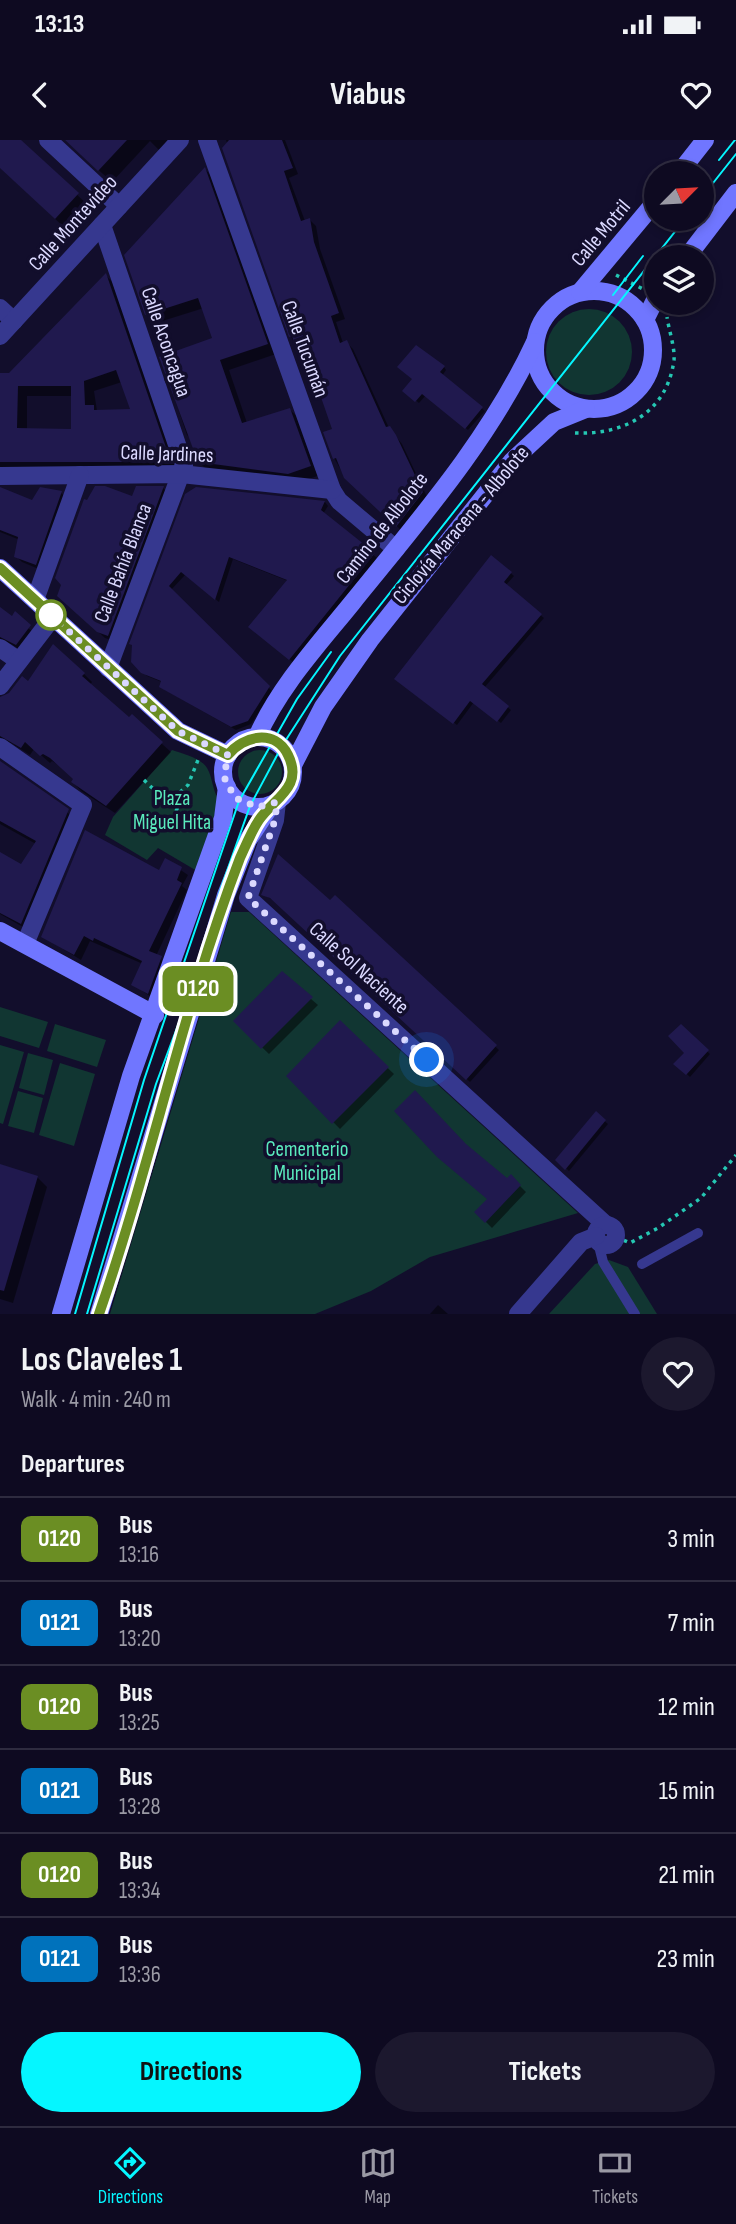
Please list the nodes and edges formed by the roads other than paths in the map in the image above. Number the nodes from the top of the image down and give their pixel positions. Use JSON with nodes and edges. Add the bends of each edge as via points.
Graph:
{"nodes":[{"id":1,"x":48,"y":140,"type":"edge"},
{"id":2,"x":180,"y":140,"type":"edge"},
{"id":3,"x":207,"y":140,"type":"edge"},
{"id":4,"x":705,"y":140,"type":"edge"},
{"id":5,"x":688,"y":161,"type":"edge"},
{"id":6,"x":736,"y":193,"type":"edge"},
{"id":7,"x":120,"y":206,"type":"junction"},
{"id":8,"x":644,"y":216,"type":"edge"},
{"id":9,"x":102,"y":225,"type":"junction"},
{"id":10,"x":696,"y":245,"type":"edge"},
{"id":11,"x":580,"y":292,"type":"junction"},
{"id":12,"x":0,"y":308,"type":"edge"},
{"id":13,"x":650,"y":315,"type":"edge"},
{"id":14,"x":645,"y":320,"type":"junction"},
{"id":15,"x":14,"y":321,"type":"junction"},
{"id":16,"x":0,"y":336,"type":"edge"},
{"id":17,"x":535,"y":342,"type":"junction"},
{"id":18,"x":586,"y":409,"type":"junction"},
{"id":19,"x":181,"y":474,"type":"junction"},
{"id":20,"x":80,"y":475,"type":"junction"},
{"id":21,"x":0,"y":476,"type":"edge"},
{"id":22,"x":332,"y":490,"type":"junction"},
{"id":23,"x":396,"y":549,"type":"junction"},
{"id":24,"x":0,"y":568,"type":"edge"},
{"id":25,"x":35,"y":600,"type":"junction"},
{"id":26,"x":53,"y":617,"type":"junction"},
{"id":27,"x":0,"y":648,"type":"edge"},
{"id":28,"x":19,"y":661,"type":"junction"},
{"id":29,"x":108,"y":668,"type":"junction"},
{"id":30,"x":0,"y":686,"type":"edge"},
{"id":31,"x":257,"y":737,"type":"junction"},
{"id":32,"x":0,"y":747,"type":"edge"},
{"id":33,"x":228,"y":755,"type":"junction"},
{"id":34,"x":293,"y":765,"type":"junction"},
{"id":35,"x":227,"y":787,"type":"junction"},
{"id":36,"x":274,"y":803,"type":"junction"},
{"id":37,"x":0,"y":931,"type":"edge"},
{"id":38,"x":25,"y":944,"type":"junction"},
{"id":39,"x":155,"y":1015,"type":"junction"},
{"id":40,"x":698,"y":1233,"type":"dead end"},
{"id":41,"x":604,"y":1235,"type":"junction"},
{"id":42,"x":642,"y":1264,"type":"dead end"},
{"id":43,"x":61,"y":1314,"type":"edge"},
{"id":44,"x":99,"y":1314,"type":"edge"},
{"id":45,"x":518,"y":1314,"type":"edge"},
{"id":46,"x":635,"y":1314,"type":"edge"}],
"edges":[{"from":1,"to":7,"type":"street"},
{"from":2,"to":7,"type":"street","name":"Calle Montevideo"},
{"from":3,"to":22,"type":"street","name":"Calle Tucumán"},
{"from":4,"to":5,"type":"street"},
{"from":6,"to":10,"type":"street"},
{"from":7,"to":9,"type":"street","name":"Calle Montevideo"},
{"from":8,"to":11,"type":"street","name":"Calle Motril"},
{"from":9,"to":15,"type":"street","name":"Calle Montevideo"},
{"from":9,"to":19,"type":"street","name":"Calle Aconcagua","via":[[184,465]]},
{"from":11,"to":14,"type":"street","via":[[614,294],[633,305]]},
{"from":11,"to":17,"type":"street","via":[[546,314]]},
{"from":12,"to":15,"type":"street"},
{"from":13,"to":14,"type":"street"},
{"from":14,"to":18,"type":"street","via":[[652,337],[652,359],[641,385],[618,404]]},
{"from":15,"to":16,"type":"street","name":"Calle Montevideo"},
{"from":17,"to":18,"type":"street","via":[[542,379],[557,397]]},
{"from":17,"to":23,"type":"street","name":"Camino de Albolote","via":[[481,439]]},
{"from":18,"to":34,"type":"street","via":[[554,422],[512,461],[370,640],[323,707]]},
{"from":19,"to":20,"type":"street","name":"Calle Jardines"},
{"from":19,"to":22,"type":"street","name":"Calle Jardines"},
{"from":19,"to":29,"type":"street","name":"Calle Bahía Blanca"},
{"from":20,"to":21,"type":"street","name":"Calle Jardines"},
{"from":20,"to":25,"type":"street"},
{"from":22,"to":23,"type":"street","name":"Calle Tucumán"},
{"from":23,"to":31,"type":"street","name":"Camino de Albolote","via":[[291,678]]},
{"from":24,"to":25,"type":"street"},
{"from":25,"to":26,"type":"street"},
{"from":26,"to":28,"type":"street"},
{"from":26,"to":29,"type":"street"},
{"from":27,"to":28,"type":"street"},
{"from":28,"to":30,"type":"street"},
{"from":29,"to":33,"type":"street","via":[[178,731]]},
{"from":31,"to":33,"type":"street","via":[[246,739]]},
{"from":31,"to":34,"type":"street","via":[[282,746]]},
{"from":32,"to":38,"type":"street","via":[[83,805]]},
{"from":33,"to":35,"type":"street"},
{"from":34,"to":36,"type":"street","via":[[286,793]]},
{"from":35,"to":36,"type":"street","via":[[250,806]]},
{"from":35,"to":39,"type":"street","via":[[223,818]]},
{"from":36,"to":41,"type":"street","name":"Calle Sol Naciente","via":[[275,820],[248,898]]},
{"from":36,"to":44,"type":"street","via":[[248,840],[226,895]]},
{"from":37,"to":38,"type":"street"},
{"from":38,"to":39,"type":"street"},
{"from":39,"to":43,"type":"street","via":[[131,1076]]},
{"from":40,"to":42,"type":"lane"},
{"from":41,"to":45,"type":"street","via":[[581,1242]]},
{"from":41,"to":46,"type":"lane","via":[[603,1262]]}]}
